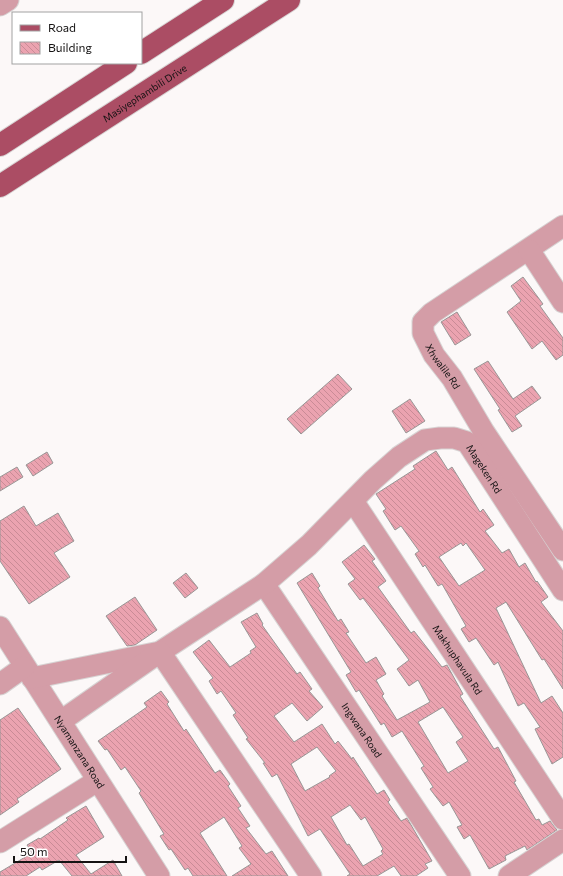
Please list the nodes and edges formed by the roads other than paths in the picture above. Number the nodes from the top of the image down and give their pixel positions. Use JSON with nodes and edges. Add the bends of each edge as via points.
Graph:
{"nodes":[{"id":1,"x":8,"y":0,"type":"edge"},
{"id":2,"x":223,"y":0,"type":"edge"},
{"id":3,"x":289,"y":0,"type":"edge"},
{"id":4,"x":0,"y":5,"type":"edge"},
{"id":5,"x":142,"y":52,"type":"edge"},
{"id":6,"x":124,"y":64,"type":"edge"},
{"id":7,"x":0,"y":145,"type":"edge"},
{"id":8,"x":0,"y":186,"type":"edge"},
{"id":9,"x":563,"y":226,"type":"edge"},
{"id":10,"x":529,"y":250,"type":"junction"},
{"id":11,"x":563,"y":302,"type":"edge"},
{"id":12,"x":353,"y":501,"type":"junction"},
{"id":13,"x":563,"y":550,"type":"edge"},
{"id":14,"x":264,"y":584,"type":"junction"},
{"id":15,"x":563,"y":590,"type":"edge"},
{"id":16,"x":0,"y":627,"type":"edge"},
{"id":17,"x":160,"y":652,"type":"junction"},
{"id":18,"x":28,"y":672,"type":"junction"},
{"id":19,"x":0,"y":684,"type":"edge"},
{"id":20,"x":61,"y":721,"type":"junction"},
{"id":21,"x":97,"y":781,"type":"junction"},
{"id":22,"x":563,"y":819,"type":"edge"},
{"id":23,"x":563,"y":840,"type":"edge"},
{"id":24,"x":0,"y":842,"type":"edge"},
{"id":25,"x":159,"y":876,"type":"edge"},
{"id":26,"x":311,"y":876,"type":"edge"},
{"id":27,"x":460,"y":876,"type":"edge"},
{"id":28,"x":509,"y":876,"type":"edge"}],
"edges":[{"from":1,"to":4,"type":"street"},
{"from":2,"to":5,"type":"main road"},
{"from":3,"to":8,"type":"main road","name":"Masiyephambili Drive"},
{"from":6,"to":7,"type":"main road"},
{"from":9,"to":10,"type":"street","name":"Xhwalile Rd"},
{"from":10,"to":11,"type":"street"},
{"from":10,"to":13,"type":"street","name":"Xhwalile Rd","via":[[432,313],[423,322],[423,333],[434,355],[452,378],[484,432]]},
{"from":12,"to":14,"type":"street","name":"Mageken Rd","via":[[309,545]]},
{"from":12,"to":15,"type":"street","name":"Mageken Rd","via":[[399,457],[425,440],[454,438],[467,442]]},
{"from":12,"to":22,"type":"street","name":"Makhuphavula Rd"},
{"from":14,"to":17,"type":"street","name":"Mageken Rd"},
{"from":14,"to":27,"type":"street","name":"Ingwana Road"},
{"from":16,"to":18,"type":"street","name":"Nyamanzana Road"},
{"from":17,"to":18,"type":"street"},
{"from":17,"to":20,"type":"street","name":"Mageken Rd"},
{"from":17,"to":26,"type":"street"},
{"from":18,"to":19,"type":"street"},
{"from":18,"to":20,"type":"street","name":"Nyamanzana Road"},
{"from":20,"to":21,"type":"street","name":"Nyamanzana Road"},
{"from":21,"to":24,"type":"street"},
{"from":21,"to":25,"type":"street","name":"Nyamanzana Road"},
{"from":23,"to":28,"type":"street"}]}
